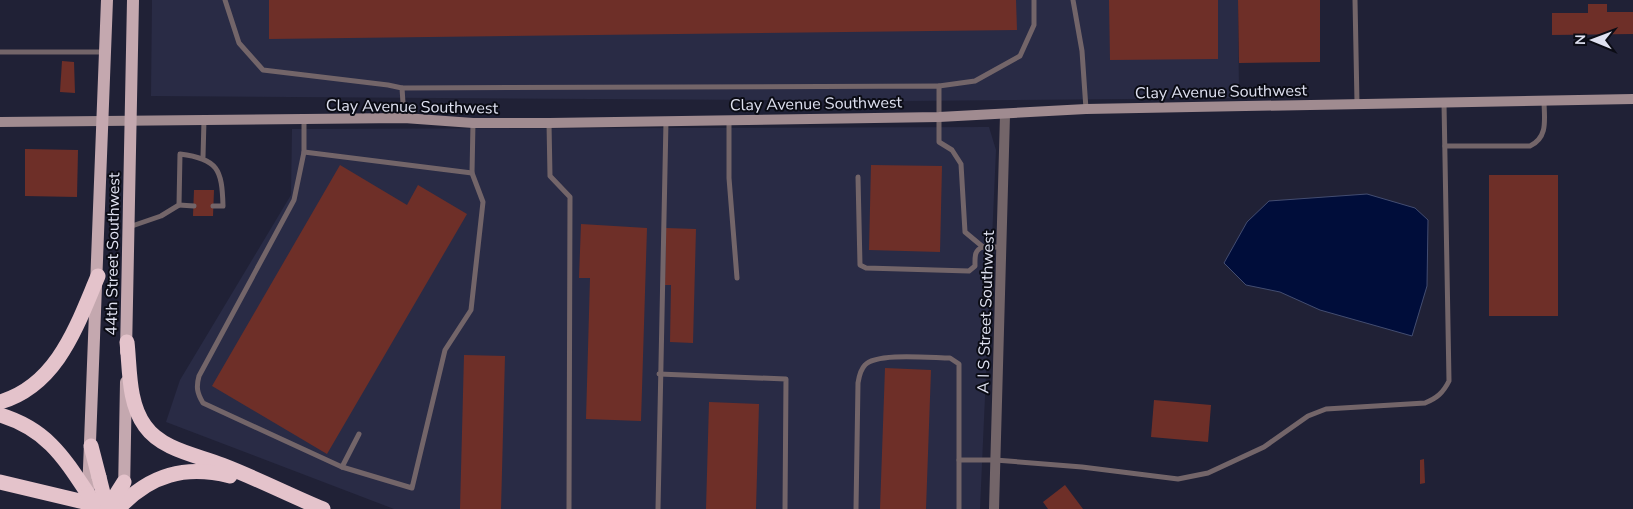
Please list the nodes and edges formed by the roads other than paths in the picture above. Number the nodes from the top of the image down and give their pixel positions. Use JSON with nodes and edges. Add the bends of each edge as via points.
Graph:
{"nodes":[{"id":1,"x":107,"y":0,"type":"edge"},
{"id":2,"x":133,"y":0,"type":"edge"},
{"id":3,"x":225,"y":0,"type":"edge"},
{"id":4,"x":1034,"y":0,"type":"edge"},
{"id":5,"x":1073,"y":0,"type":"edge"},
{"id":6,"x":1355,"y":0,"type":"edge"},
{"id":7,"x":0,"y":52,"type":"edge"},
{"id":8,"x":106,"y":52,"type":"junction"},
{"id":9,"x":939,"y":86,"type":"junction"},
{"id":10,"x":402,"y":88,"type":"junction"},
{"id":11,"x":1633,"y":99,"type":"edge"},
{"id":12,"x":1544,"y":100,"type":"junction"},
{"id":13,"x":1444,"y":102,"type":"junction"},
{"id":14,"x":1357,"y":103,"type":"junction"},
{"id":15,"x":1086,"y":109,"type":"junction"},
{"id":16,"x":1005,"y":115,"type":"junction"},
{"id":17,"x":939,"y":117,"type":"junction"},
{"id":18,"x":404,"y":118,"type":"junction"},
{"id":19,"x":131,"y":119,"type":"junction"},
{"id":20,"x":204,"y":119,"type":"junction"},
{"id":21,"x":304,"y":119,"type":"junction"},
{"id":22,"x":104,"y":120,"type":"junction"},
{"id":23,"x":729,"y":120,"type":"junction"},
{"id":24,"x":666,"y":121,"type":"junction"},
{"id":25,"x":0,"y":122,"type":"edge"},
{"id":26,"x":473,"y":123,"type":"junction"},
{"id":27,"x":550,"y":123,"type":"junction"},
{"id":28,"x":1445,"y":146,"type":"junction"},
{"id":29,"x":304,"y":152,"type":"junction"},
{"id":30,"x":203,"y":157,"type":"junction"},
{"id":31,"x":472,"y":173,"type":"junction"},
{"id":32,"x":858,"y":177,"type":"dead end"},
{"id":33,"x":178,"y":205,"type":"junction"},
{"id":34,"x":194,"y":206,"type":"dead end"},
{"id":35,"x":213,"y":206,"type":"dead end"},
{"id":36,"x":129,"y":227,"type":"junction"},
{"id":37,"x":983,"y":247,"type":"junction"},
{"id":38,"x":1002,"y":247,"type":"junction"},
{"id":39,"x":98,"y":276,"type":"junction"},
{"id":40,"x":737,"y":278,"type":"dead end"},
{"id":41,"x":127,"y":342,"type":"junction"},
{"id":42,"x":660,"y":374,"type":"junction"},
{"id":43,"x":0,"y":402,"type":"edge"},
{"id":44,"x":0,"y":415,"type":"edge"},
{"id":45,"x":359,"y":434,"type":"dead end"},
{"id":46,"x":90,"y":446,"type":"joint"},
{"id":47,"x":959,"y":460,"type":"junction"},
{"id":48,"x":996,"y":460,"type":"junction"},
{"id":49,"x":342,"y":467,"type":"junction"},
{"id":50,"x":94,"y":476,"type":"junction"},
{"id":51,"x":0,"y":482,"type":"edge"},
{"id":52,"x":124,"y":482,"type":"junction"},
{"id":53,"x":273,"y":489,"type":"junction"},
{"id":54,"x":88,"y":494,"type":"junction"},
{"id":55,"x":120,"y":508,"type":"edge"},
{"id":56,"x":97,"y":509,"type":"edge"},
{"id":57,"x":107,"y":509,"type":"edge"},
{"id":58,"x":323,"y":509,"type":"edge"},
{"id":59,"x":569,"y":509,"type":"edge"},
{"id":60,"x":658,"y":509,"type":"edge"},
{"id":61,"x":784,"y":509,"type":"edge"},
{"id":62,"x":856,"y":509,"type":"edge"},
{"id":63,"x":959,"y":509,"type":"edge"},
{"id":64,"x":994,"y":509,"type":"edge"}],
"edges":[{"from":1,"to":8,"type":"main road","name":"44th Street Southwest"},
{"from":2,"to":19,"type":"main road","name":"44th Street Southwest"},
{"from":3,"to":10,"type":"lane","via":[[239,43],[263,70]]},
{"from":4,"to":9,"type":"lane","via":[[1034,25],[1020,56],[975,81]]},
{"from":5,"to":15,"type":"lane","via":[[1082,52]]},
{"from":6,"to":14,"type":"lane"},
{"from":7,"to":8,"type":"lane"},
{"from":8,"to":22,"type":"main road","name":"44th Street Southwest"},
{"from":9,"to":10,"type":"lane"},
{"from":9,"to":17,"type":"lane"},
{"from":10,"to":18,"type":"lane"},
{"from":11,"to":12,"type":"street","name":"Clay Avenue Southwest"},
{"from":12,"to":13,"type":"street","name":"Clay Avenue Southwest"},
{"from":12,"to":28,"type":"lane","via":[[1544,134],[1530,146]]},
{"from":13,"to":14,"type":"street","name":"Clay Avenue Southwest"},
{"from":13,"to":28,"type":"lane"},
{"from":14,"to":15,"type":"street","name":"Clay Avenue Southwest"},
{"from":15,"to":16,"type":"street","name":"Clay Avenue Southwest"},
{"from":16,"to":17,"type":"street","name":"Clay Avenue Southwest"},
{"from":16,"to":38,"type":"street","name":"A I S Street Southwest"},
{"from":17,"to":23,"type":"street","name":"Clay Avenue Southwest"},
{"from":17,"to":37,"type":"lane","via":[[939,142],[952,150],[961,164],[965,232]]},
{"from":18,"to":21,"type":"street","name":"Clay Avenue Southwest"},
{"from":18,"to":26,"type":"street","name":"Clay Avenue Southwest"},
{"from":19,"to":20,"type":"street","name":"Clay Avenue Southwest"},
{"from":19,"to":22,"type":"street","name":"Clay Avenue Southwest"},
{"from":19,"to":36,"type":"main road","name":"44th Street Southwest"},
{"from":20,"to":21,"type":"street","name":"Clay Avenue Southwest"},
{"from":20,"to":30,"type":"lane"},
{"from":21,"to":29,"type":"lane"},
{"from":22,"to":25,"type":"street","name":"Clay Avenue Southwest"},
{"from":22,"to":39,"type":"main road","name":"44th Street Southwest"},
{"from":23,"to":24,"type":"street","name":"Clay Avenue Southwest"},
{"from":23,"to":40,"type":"lane"},
{"from":24,"to":27,"type":"street","name":"Clay Avenue Southwest"},
{"from":24,"to":42,"type":"lane"},
{"from":26,"to":27,"type":"street","name":"Clay Avenue Southwest"},
{"from":26,"to":31,"type":"lane"},
{"from":27,"to":59,"type":"lane","via":[[550,176],[570,197]]},
{"from":28,"to":48,"type":"lane","via":[[1449,380],[1436,399],[1424,403],[1326,409],[1308,416],[1264,446],[1208,473],[1178,480]]},
{"from":29,"to":31,"type":"lane"},
{"from":29,"to":49,"type":"lane","via":[[294,200],[199,376],[198,395],[203,403]]},
{"from":30,"to":33,"type":"lane","via":[[180,154]]},
{"from":30,"to":35,"type":"lane","via":[[219,172],[223,183],[224,206]]},
{"from":31,"to":49,"type":"lane","via":[[483,202],[472,310],[445,350],[412,488]]},
{"from":32,"to":37,"type":"lane","via":[[860,265],[866,268],[969,271],[975,266],[975,254]]},
{"from":33,"to":34,"type":"lane"},
{"from":33,"to":36,"type":"lane","via":[[161,216]]},
{"from":36,"to":41,"type":"main road","name":"44th Street Southwest"},
{"from":37,"to":38,"type":"lane"},
{"from":38,"to":48,"type":"street","name":"A I S Street Southwest"},
{"from":39,"to":43,"type":"highway","via":[[57,362],[26,390]]},
{"from":39,"to":46,"type":"main road","name":"44th Street Southwest"},
{"from":41,"to":52,"type":"main road","name":"44th Street Southwest"},
{"from":41,"to":53,"type":"highway","via":[[133,398],[141,420],[150,432],[168,445],[223,465]]},
{"from":42,"to":60,"type":"lane"},
{"from":42,"to":61,"type":"lane","via":[[786,379]]},
{"from":44,"to":54,"type":"highway","via":[[42,435],[57,449]]},
{"from":45,"to":49,"type":"lane"},
{"from":46,"to":50,"type":"highway"},
{"from":47,"to":48,"type":"lane"},
{"from":47,"to":62,"type":"lane","via":[[958,364],[950,358],[878,358],[866,364],[858,383]]},
{"from":47,"to":63,"type":"lane"},
{"from":48,"to":64,"type":"street","name":"A I S Street Southwest"},
{"from":50,"to":54,"type":"main road"},
{"from":50,"to":57,"type":"highway","bridge":true},
{"from":51,"to":55,"type":"highway"},
{"from":52,"to":55,"type":"main road","name":"44th Street Southwest"},
{"from":52,"to":57,"type":"highway","bridge":true},
{"from":53,"to":55,"type":"highway","via":[[216,473],[175,473],[145,487]]},
{"from":53,"to":58,"type":"highway"},
{"from":54,"to":56,"type":"highway","bridge":true}]}
